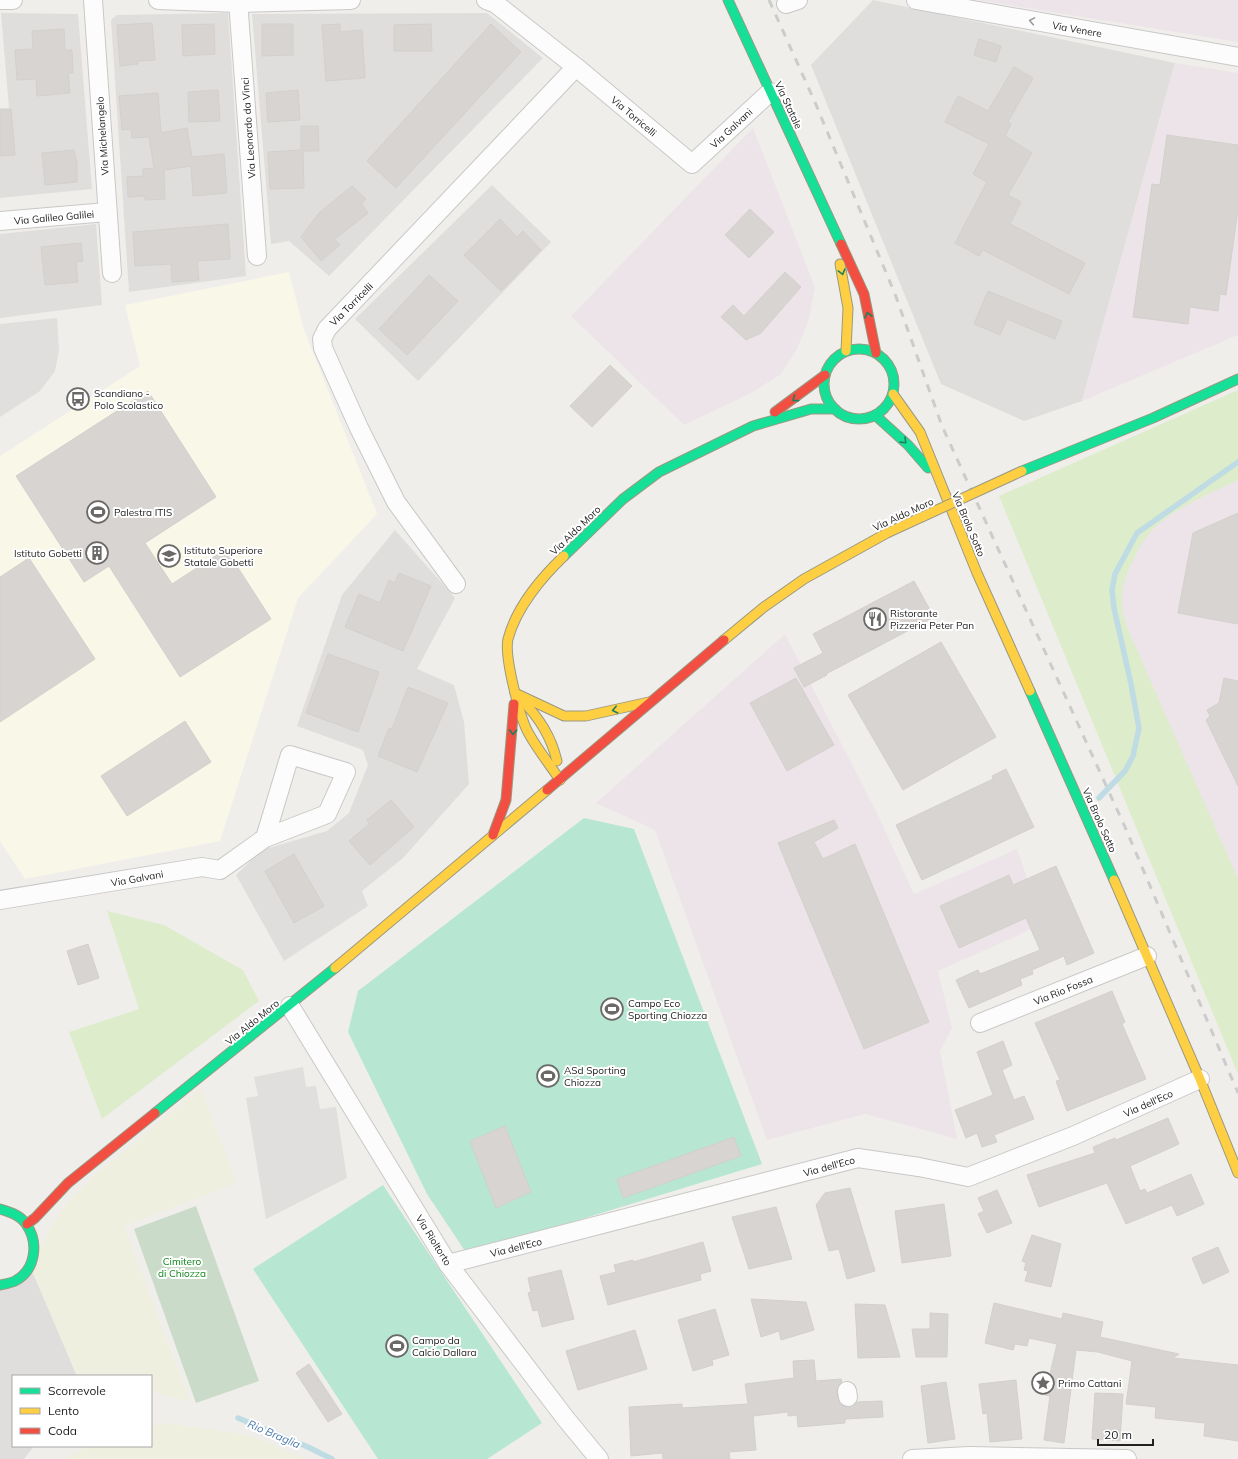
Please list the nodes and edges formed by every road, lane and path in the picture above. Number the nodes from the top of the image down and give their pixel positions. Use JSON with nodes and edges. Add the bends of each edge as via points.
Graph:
{"nodes":[{"id":1,"x":0,"y":0,"type":"edge"},
{"id":2,"x":13,"y":0,"type":"edge"},
{"id":3,"x":93,"y":0,"type":"edge"},
{"id":4,"x":158,"y":0,"type":"edge"},
{"id":5,"x":351,"y":0,"type":"edge"},
{"id":6,"x":486,"y":0,"type":"edge"},
{"id":7,"x":728,"y":0,"type":"edge"},
{"id":8,"x":916,"y":0,"type":"edge"},
{"id":9,"x":238,"y":2,"type":"edge"},
{"id":10,"x":1238,"y":57,"type":"edge"},
{"id":11,"x":576,"y":67,"type":"junction"},
{"id":12,"x":770,"y":92,"type":"junction"},
{"id":13,"x":692,"y":164,"type":"joint"},
{"id":14,"x":107,"y":212,"type":"junction"},
{"id":15,"x":828,"y":220,"type":"junction"},
{"id":16,"x":0,"y":221,"type":"edge"},
{"id":17,"x":257,"y":256,"type":"dead end"},
{"id":18,"x":112,"y":273,"type":"dead end"},
{"id":19,"x":846,"y":351,"type":"junction"},
{"id":20,"x":876,"y":353,"type":"junction"},
{"id":21,"x":825,"y":375,"type":"junction"},
{"id":22,"x":1238,"y":378,"type":"edge"},
{"id":23,"x":893,"y":394,"type":"junction"},
{"id":24,"x":835,"y":409,"type":"junction"},
{"id":25,"x":875,"y":415,"type":"junction"},
{"id":26,"x":753,"y":426,"type":"junction"},
{"id":27,"x":937,"y":478,"type":"junction"},
{"id":28,"x":456,"y":584,"type":"dead end"},
{"id":29,"x":515,"y":693,"type":"junction"},
{"id":30,"x":653,"y":701,"type":"junction"},
{"id":31,"x":560,"y":780,"type":"junction"},
{"id":32,"x":492,"y":837,"type":"junction"},
{"id":33,"x":265,"y":838,"type":"junction"},
{"id":34,"x":0,"y":900,"type":"edge"},
{"id":35,"x":1147,"y":956,"type":"junction"},
{"id":36,"x":290,"y":1006,"type":"junction"},
{"id":37,"x":980,"y":1023,"type":"dead end"},
{"id":38,"x":1200,"y":1080,"type":"junction"},
{"id":39,"x":1238,"y":1173,"type":"edge"},
{"id":40,"x":0,"y":1209,"type":"edge"},
{"id":41,"x":27,"y":1224,"type":"junction"},
{"id":42,"x":448,"y":1264,"type":"junction"},
{"id":43,"x":0,"y":1284,"type":"edge"},
{"id":44,"x":599,"y":1459,"type":"edge"},
{"id":45,"x":912,"y":1459,"type":"edge"},
{"id":46,"x":1127,"y":1459,"type":"edge"}],
"edges":[{"from":1,"to":2,"type":"street"},
{"from":3,"to":14,"type":"street","name":"Via Michelangelo"},
{"from":4,"to":9,"type":"street"},
{"from":5,"to":9,"type":"street"},
{"from":6,"to":11,"type":"street","name":"Via Torricelli","via":[[496,4]]},
{"from":7,"to":12,"type":"main road","name":"Via Statale"},
{"from":10,"to":8,"type":"street","name":"Via Venere","one_way":true},
{"from":9,"to":17,"type":"street","name":"Via Leonardo da Vinci"},
{"from":11,"to":13,"type":"street","name":"Via Torricelli"},
{"from":11,"to":28,"type":"street","name":"Via Torricelli","via":[[327,329],[322,339],[323,348],[359,428],[396,502]]},
{"from":12,"to":13,"type":"street","name":"Via Galvani"},
{"from":12,"to":15,"type":"main road","name":"Via Statale"},
{"from":14,"to":16,"type":"street","name":"Via Galileo Galilei"},
{"from":14,"to":18,"type":"street","name":"Via Michelangelo"},
{"from":15,"to":19,"type":"main road","name":"Via Statale","one_way":true,"via":[[846,289],[849,319]]},
{"from":20,"to":15,"type":"main road","name":"Via Statale","one_way":true,"via":[[864,294]]},
{"from":19,"to":20,"type":"main road","via":[[856,349]]},
{"from":19,"to":21,"type":"main road","via":[[832,361]]},
{"from":20,"to":23,"type":"main road","via":[[884,358],[891,370]]},
{"from":21,"to":24,"type":"main road","via":[[825,393]]},
{"from":21,"to":26,"type":"main road","name":"Via Aldo Moro","one_way":true,"via":[[792,401]]},
{"from":22,"to":30,"type":"main road","name":"Via Aldo Moro","bridge":true,"via":[[1153,418],[1022,472],[888,533],[804,579],[764,606]]},
{"from":23,"to":25,"type":"main road","via":[[883,410]]},
{"from":23,"to":27,"type":"main road","name":"Via Brolo Sotto","via":[[920,432]]},
{"from":24,"to":25,"type":"main road","via":[[854,418]]},
{"from":24,"to":26,"type":"main road","name":"Via Aldo Moro","via":[[810,409]]},
{"from":25,"to":27,"type":"main road","name":"Via Brolo Sotto","one_way":true,"via":[[908,445]]},
{"from":26,"to":29,"type":"main road","name":"Via Aldo Moro","via":[[660,472],[623,499],[550,569],[522,605],[508,640]]},
{"from":27,"to":35,"type":"main road","name":"Via Brolo Sotto"},
{"from":30,"to":29,"type":"main road","name":"Via Aldo Moro","one_way":true,"via":[[586,716],[564,716]]},
{"from":29,"to":31,"type":"main road","name":"Via Aldo Moro","via":[[528,733]]},
{"from":29,"to":31,"type":"main road","via":[[540,718],[556,756]]},
{"from":29,"to":32,"type":"main road","name":"Via Aldo Moro","one_way":true,"via":[[506,800]]},
{"from":30,"to":31,"type":"main road","name":"Via Aldo Moro"},
{"from":31,"to":32,"type":"main road","name":"Via Aldo Moro"},
{"from":32,"to":36,"type":"main road","name":"Via Aldo Moro"},
{"from":33,"to":33,"type":"street","name":"Via Galvani","via":[[327,814],[346,772],[290,755]]},
{"from":33,"to":34,"type":"street","name":"Via Galvani","via":[[220,870],[202,867]]},
{"from":35,"to":37,"type":"street","name":"Via Rio Fossa"},
{"from":35,"to":38,"type":"main road","name":"Via Brolo Sotto"},
{"from":36,"to":41,"type":"main road","name":"Via Aldo Moro","via":[[68,1183]]},
{"from":36,"to":42,"type":"street","name":"Via Rioltorto"},
{"from":38,"to":39,"type":"main road","name":"Via Brolo Sotto"},
{"from":38,"to":42,"type":"street","name":"Via dell'Eco","via":[[1073,1136],[968,1177],[858,1158]]},
{"from":40,"to":41,"type":"main road","via":[[15,1213]]},
{"from":41,"to":43,"type":"main road","via":[[33,1233],[35,1244],[31,1265],[16,1280]]},
{"from":42,"to":44,"type":"street","name":"Via Rioltorto"},
{"from":45,"to":46,"type":"street","via":[[969,1456]]}]}
